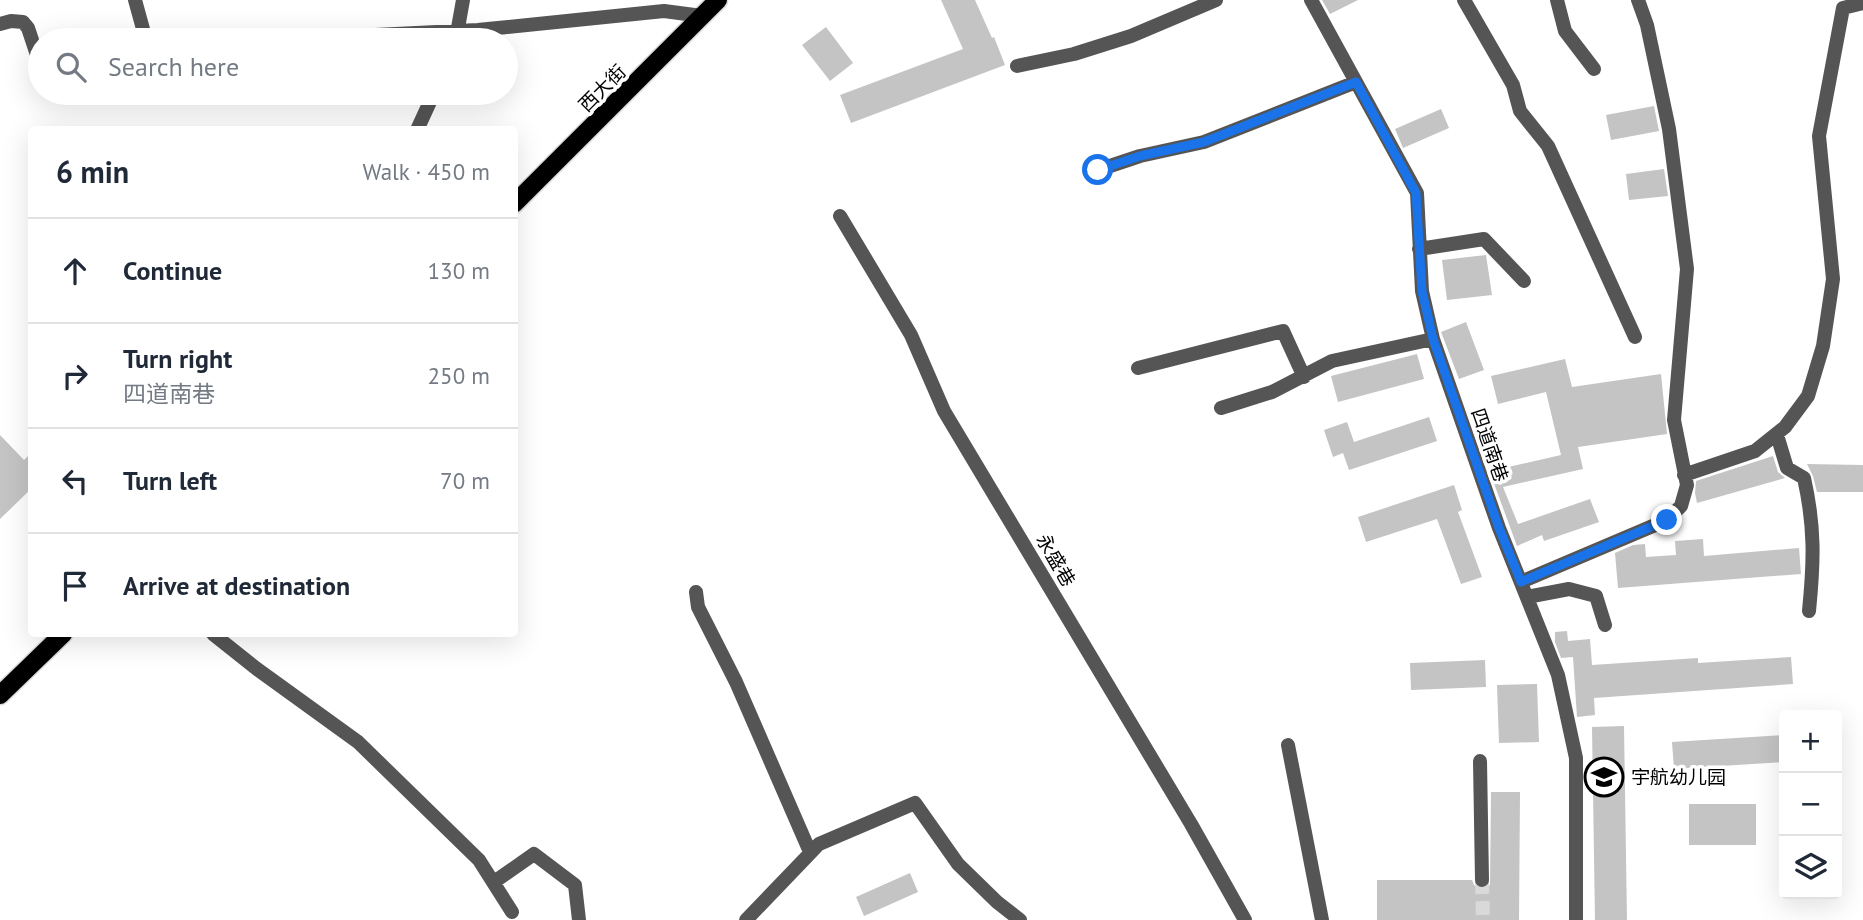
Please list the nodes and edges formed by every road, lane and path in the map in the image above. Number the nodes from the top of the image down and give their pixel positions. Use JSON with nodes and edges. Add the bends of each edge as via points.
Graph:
{"nodes":[{"id":1,"x":135,"y":0,"type":"edge"},
{"id":2,"x":463,"y":0,"type":"edge"},
{"id":3,"x":689,"y":0,"type":"edge"},
{"id":4,"x":718,"y":0,"type":"edge"},
{"id":5,"x":1216,"y":0,"type":"edge"},
{"id":6,"x":1311,"y":0,"type":"edge"},
{"id":7,"x":1464,"y":0,"type":"edge"},
{"id":8,"x":1557,"y":0,"type":"edge"},
{"id":9,"x":1638,"y":0,"type":"edge"},
{"id":10,"x":1863,"y":3,"type":"edge"},
{"id":11,"x":702,"y":16,"type":"junction"},
{"id":12,"x":0,"y":24,"type":"edge"},
{"id":13,"x":28,"y":28,"type":"edge"},
{"id":14,"x":143,"y":28,"type":"edge"},
{"id":15,"x":458,"y":28,"type":"edge"},
{"id":16,"x":518,"y":29,"type":"edge"},
{"id":17,"x":1017,"y":66,"type":"dead end"},
{"id":18,"x":1594,"y":69,"type":"dead end"},
{"id":19,"x":1356,"y":82,"type":"junction"},
{"id":20,"x":428,"y":105,"type":"edge"},
{"id":21,"x":419,"y":126,"type":"edge"},
{"id":22,"x":1098,"y":170,"type":"dead end"},
{"id":23,"x":518,"y":200,"type":"edge"},
{"id":24,"x":840,"y":216,"type":"dead end"},
{"id":25,"x":1419,"y":248,"type":"junction"},
{"id":26,"x":1524,"y":281,"type":"dead end"},
{"id":27,"x":1635,"y":337,"type":"dead end"},
{"id":28,"x":1433,"y":339,"type":"junction"},
{"id":29,"x":1138,"y":368,"type":"dead end"},
{"id":30,"x":1304,"y":377,"type":"junction"},
{"id":31,"x":1221,"y":408,"type":"dead end"},
{"id":32,"x":1777,"y":436,"type":"junction"},
{"id":33,"x":1684,"y":475,"type":"junction"},
{"id":34,"x":1521,"y":582,"type":"junction"},
{"id":35,"x":696,"y":592,"type":"dead end"},
{"id":36,"x":1527,"y":597,"type":"junction"},
{"id":37,"x":1809,"y":611,"type":"dead end"},
{"id":38,"x":1605,"y":625,"type":"dead end"},
{"id":39,"x":60,"y":637,"type":"edge"},
{"id":40,"x":217,"y":637,"type":"edge"},
{"id":41,"x":0,"y":695,"type":"edge"},
{"id":42,"x":1288,"y":745,"type":"dead end"},
{"id":43,"x":1480,"y":761,"type":"dead end"},
{"id":44,"x":810,"y":852,"type":"junction"},
{"id":45,"x":1482,"y":880,"type":"tunnel mouth"},
{"id":46,"x":494,"y":882,"type":"junction"},
{"id":47,"x":512,"y":912,"type":"dead end"},
{"id":48,"x":579,"y":920,"type":"edge"},
{"id":49,"x":746,"y":920,"type":"edge"},
{"id":50,"x":1020,"y":920,"type":"edge"},
{"id":51,"x":1245,"y":920,"type":"edge"},
{"id":52,"x":1322,"y":920,"type":"edge"},
{"id":53,"x":1576,"y":920,"type":"edge"}],
"edges":[{"from":1,"to":14,"type":"street"},
{"from":2,"to":15,"type":"street"},
{"from":3,"to":11,"type":"street"},
{"from":4,"to":11,"type":"main road","name":"西大街"},
{"from":5,"to":17,"type":"street","via":[[1131,36]]},
{"from":6,"to":19,"type":"street","name":"四道南巷"},
{"from":7,"to":27,"type":"street","via":[[1513,85],[1520,111],[1548,146]]},
{"from":8,"to":18,"type":"street","via":[[1565,32]]},
{"from":9,"to":33,"type":"street","via":[[1669,129],[1686,269],[1674,420]]},
{"from":10,"to":32,"type":"street","via":[[1843,8],[1819,136],[1833,279],[1824,346],[1808,396]]},
{"from":11,"to":16,"type":"street","via":[[664,11]]},
{"from":11,"to":23,"type":"main road","name":"西大街"},
{"from":12,"to":13,"type":"street","via":[[23,22]]},
{"from":19,"to":22,"type":"street","via":[[1204,142]]},
{"from":19,"to":25,"type":"street","name":"四道南巷","via":[[1416,193]]},
{"from":20,"to":21,"type":"street"},
{"from":24,"to":51,"type":"street","name":"永盛巷","via":[[911,335],[944,411]]},
{"from":25,"to":26,"type":"street","via":[[1485,239]]},
{"from":25,"to":28,"type":"street","name":"四道南巷","via":[[1422,291]]},
{"from":28,"to":30,"type":"street","via":[[1332,361]]},
{"from":28,"to":34,"type":"street","name":"四道南巷"},
{"from":29,"to":30,"type":"street","via":[[1283,331]]},
{"from":30,"to":31,"type":"street"},
{"from":32,"to":33,"type":"street","via":[[1755,451]]},
{"from":32,"to":37,"type":"street","via":[[1787,468],[1804,478],[1812,512]]},
{"from":33,"to":34,"type":"street","via":[[1687,485],[1681,506],[1667,520]]},
{"from":34,"to":36,"type":"street","name":"四道南巷"},
{"from":35,"to":44,"type":"street","via":[[698,607]]},
{"from":36,"to":38,"type":"street","via":[[1569,589],[1595,596]]},
{"from":36,"to":53,"type":"street","name":"四道南巷","via":[[1558,675],[1576,758]]},
{"from":39,"to":41,"type":"main road"},
{"from":40,"to":46,"type":"street","via":[[358,742],[479,860]]},
{"from":42,"to":52,"type":"street"},
{"from":43,"to":45,"type":"street"},
{"from":44,"to":49,"type":"street"},
{"from":44,"to":50,"type":"street","via":[[915,803],[958,864]]},
{"from":46,"to":47,"type":"street"},
{"from":46,"to":48,"type":"street","via":[[534,854],[575,885]]}]}
